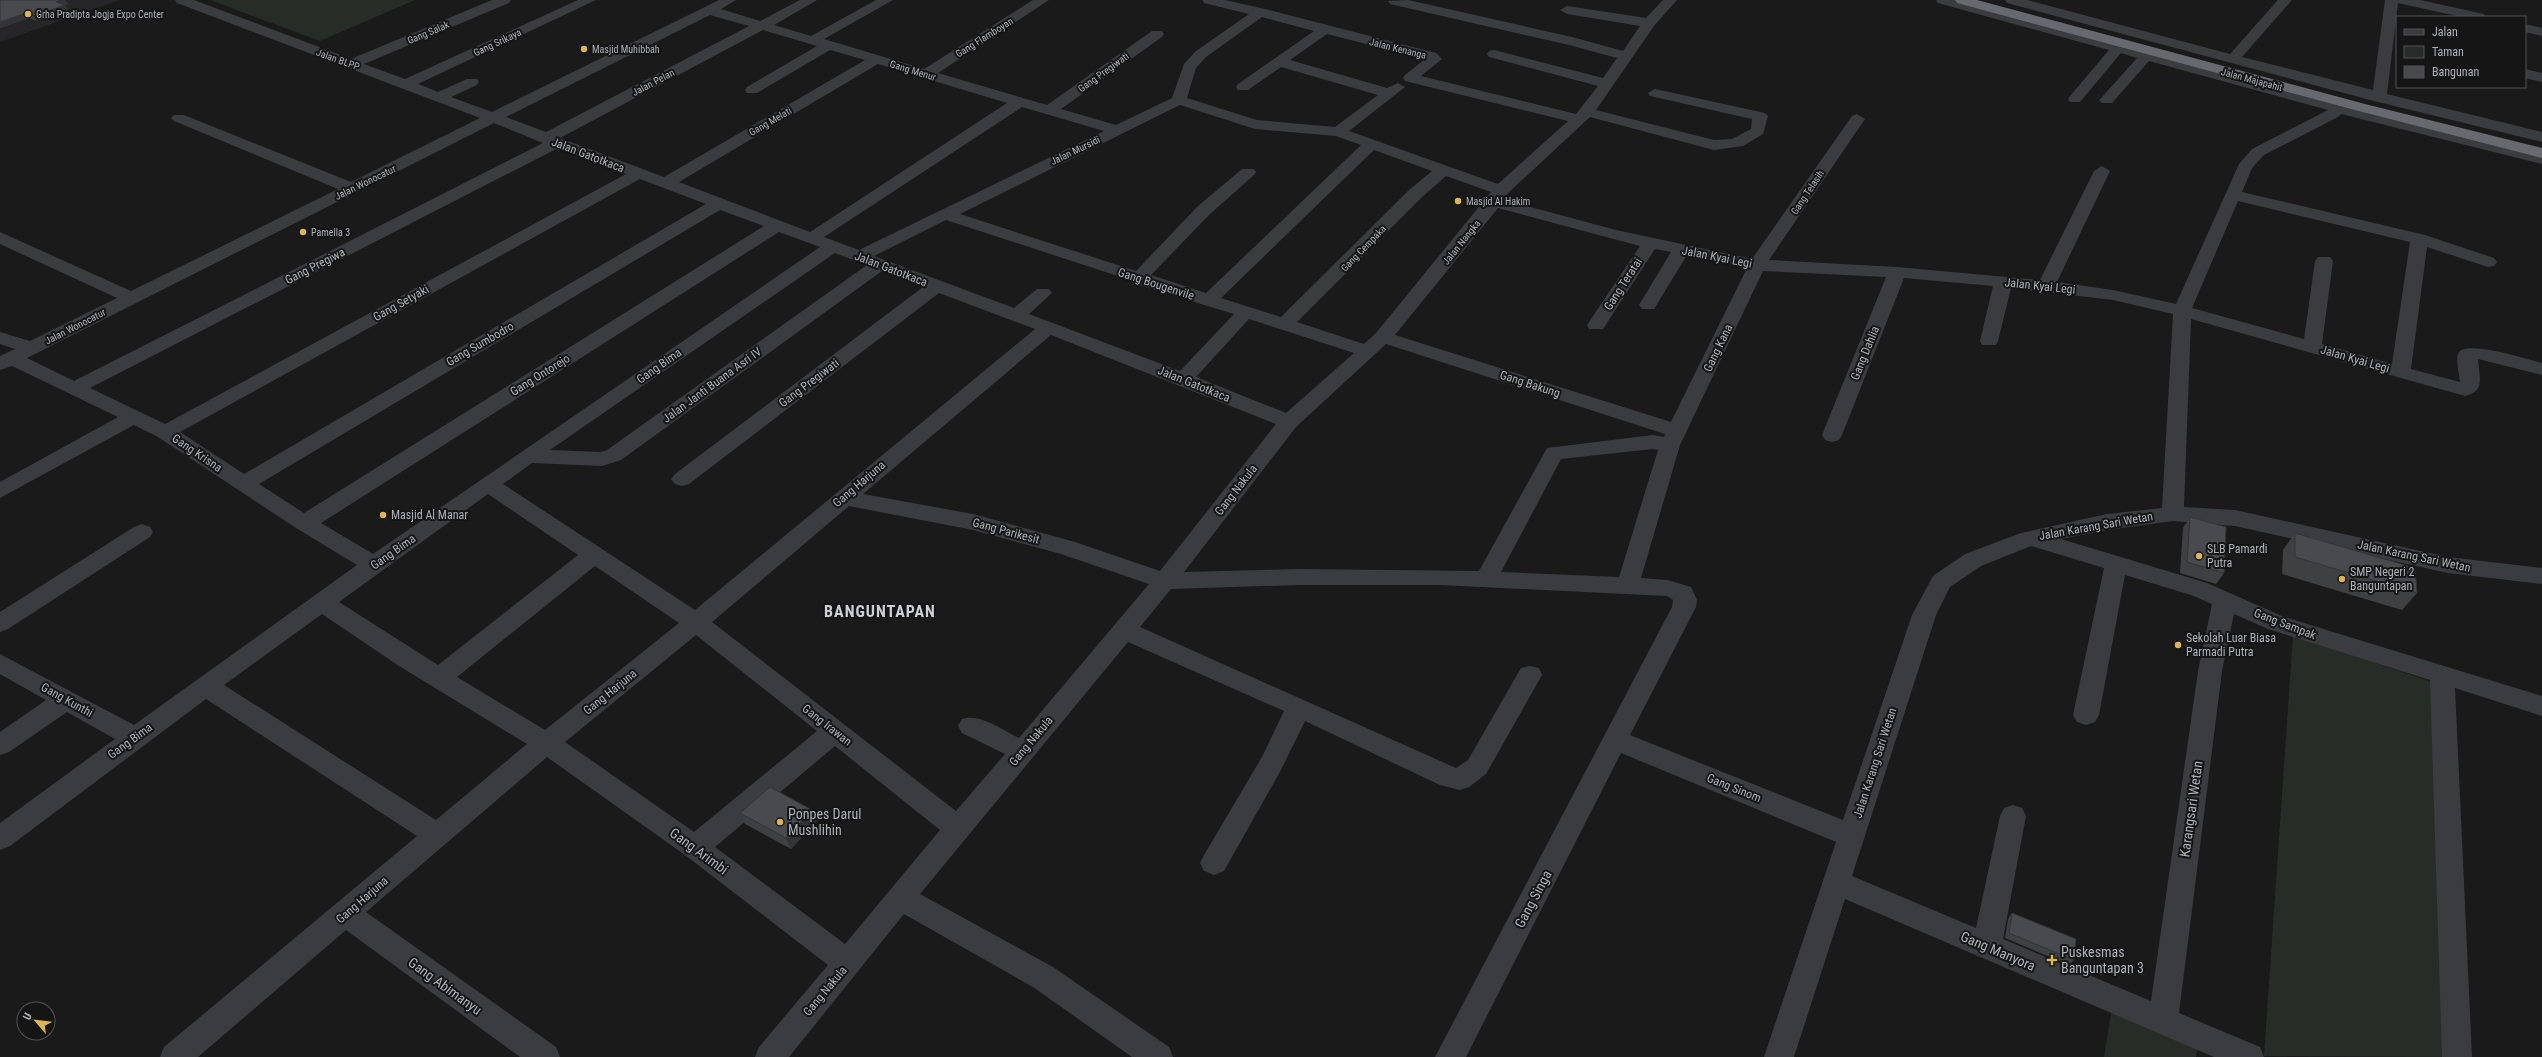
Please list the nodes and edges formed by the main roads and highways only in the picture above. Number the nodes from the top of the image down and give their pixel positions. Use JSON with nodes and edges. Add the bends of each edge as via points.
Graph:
{"nodes":[{"id":1,"x":1962,"y":0,"type":"edge"},
{"id":2,"x":1991,"y":0,"type":"edge"},
{"id":3,"x":2144,"y":49,"type":"junction"},
{"id":4,"x":2542,"y":144,"type":"edge"},
{"id":5,"x":2542,"y":153,"type":"edge"}],
"edges":[{"from":1,"to":3,"type":"highway","name":"Jalan Majapahit"},
{"from":2,"to":3,"type":"highway","name":"Jalan Majapahit"},
{"from":3,"to":4,"type":"highway","name":"Jalan Majapahit"},
{"from":3,"to":5,"type":"highway","name":"Jalan Majapahit"}]}
